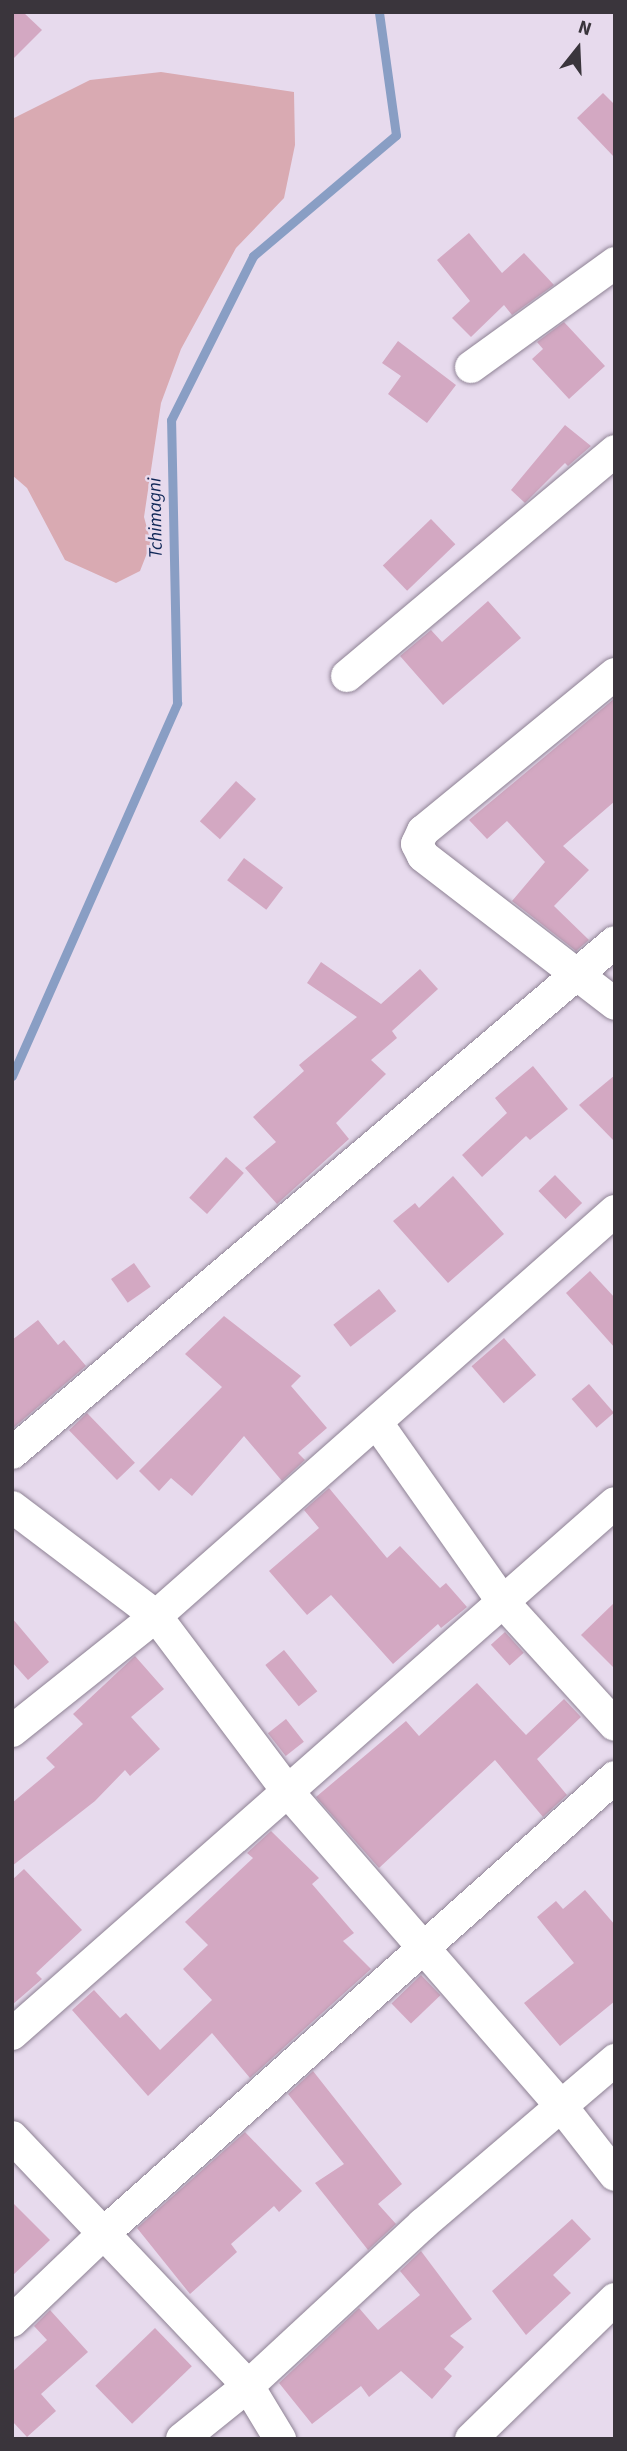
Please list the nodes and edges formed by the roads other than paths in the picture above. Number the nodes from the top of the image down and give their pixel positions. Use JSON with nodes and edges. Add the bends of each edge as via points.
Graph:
{"nodes":[{"id":1,"x":613,"y":267,"type":"edge"},
{"id":2,"x":471,"y":367,"type":"dead end"},
{"id":3,"x":615,"y":451,"type":"edge"},
{"id":4,"x":615,"y":674,"type":"edge"},
{"id":5,"x":347,"y":676,"type":"dead end"},
{"id":6,"x":615,"y":942,"type":"edge"},
{"id":7,"x":576,"y":977,"type":"junction"},
{"id":8,"x":615,"y":1004,"type":"edge"},
{"id":9,"x":615,"y":1211,"type":"edge"},
{"id":10,"x":377,"y":1423,"type":"junction"},
{"id":11,"x":12,"y":1453,"type":"edge"},
{"id":12,"x":615,"y":1503,"type":"edge"},
{"id":13,"x":12,"y":1507,"type":"edge"},
{"id":14,"x":503,"y":1602,"type":"junction"},
{"id":15,"x":156,"y":1616,"type":"junction"},
{"id":16,"x":615,"y":1725,"type":"edge"},
{"id":17,"x":12,"y":1731,"type":"edge"},
{"id":18,"x":615,"y":1777,"type":"edge"},
{"id":19,"x":288,"y":1792,"type":"junction"},
{"id":20,"x":424,"y":1950,"type":"junction"},
{"id":21,"x":12,"y":2034,"type":"edge"},
{"id":22,"x":615,"y":2060,"type":"edge"},
{"id":23,"x":562,"y":2108,"type":"junction"},
{"id":24,"x":12,"y":2137,"type":"edge"},
{"id":25,"x":615,"y":2175,"type":"edge"},
{"id":26,"x":104,"y":2233,"type":"junction"},
{"id":27,"x":613,"y":2304,"type":"edge"},
{"id":28,"x":12,"y":2321,"type":"edge"},
{"id":29,"x":248,"y":2386,"type":"junction"},
{"id":30,"x":182,"y":2439,"type":"edge"},
{"id":31,"x":279,"y":2439,"type":"edge"},
{"id":32,"x":471,"y":2439,"type":"edge"}],
"edges":[{"from":1,"to":2,"type":"street"},
{"from":3,"to":5,"type":"street"},
{"from":4,"to":7,"type":"street","via":[[423,831],[417,844],[423,856]]},
{"from":6,"to":7,"type":"street"},
{"from":7,"to":8,"type":"street"},
{"from":7,"to":11,"type":"street"},
{"from":9,"to":10,"type":"street"},
{"from":10,"to":14,"type":"street"},
{"from":10,"to":15,"type":"street"},
{"from":12,"to":14,"type":"street"},
{"from":13,"to":15,"type":"street"},
{"from":14,"to":16,"type":"street"},
{"from":14,"to":19,"type":"street"},
{"from":15,"to":17,"type":"street"},
{"from":15,"to":19,"type":"street"},
{"from":18,"to":20,"type":"street"},
{"from":19,"to":20,"type":"street"},
{"from":19,"to":21,"type":"street"},
{"from":20,"to":23,"type":"street"},
{"from":20,"to":26,"type":"street"},
{"from":22,"to":23,"type":"street"},
{"from":23,"to":25,"type":"street"},
{"from":23,"to":29,"type":"street","via":[[423,2224]]},
{"from":24,"to":26,"type":"street"},
{"from":26,"to":28,"type":"street"},
{"from":26,"to":29,"type":"street"},
{"from":27,"to":32,"type":"street"},
{"from":29,"to":30,"type":"street"},
{"from":29,"to":31,"type":"street"}]}
